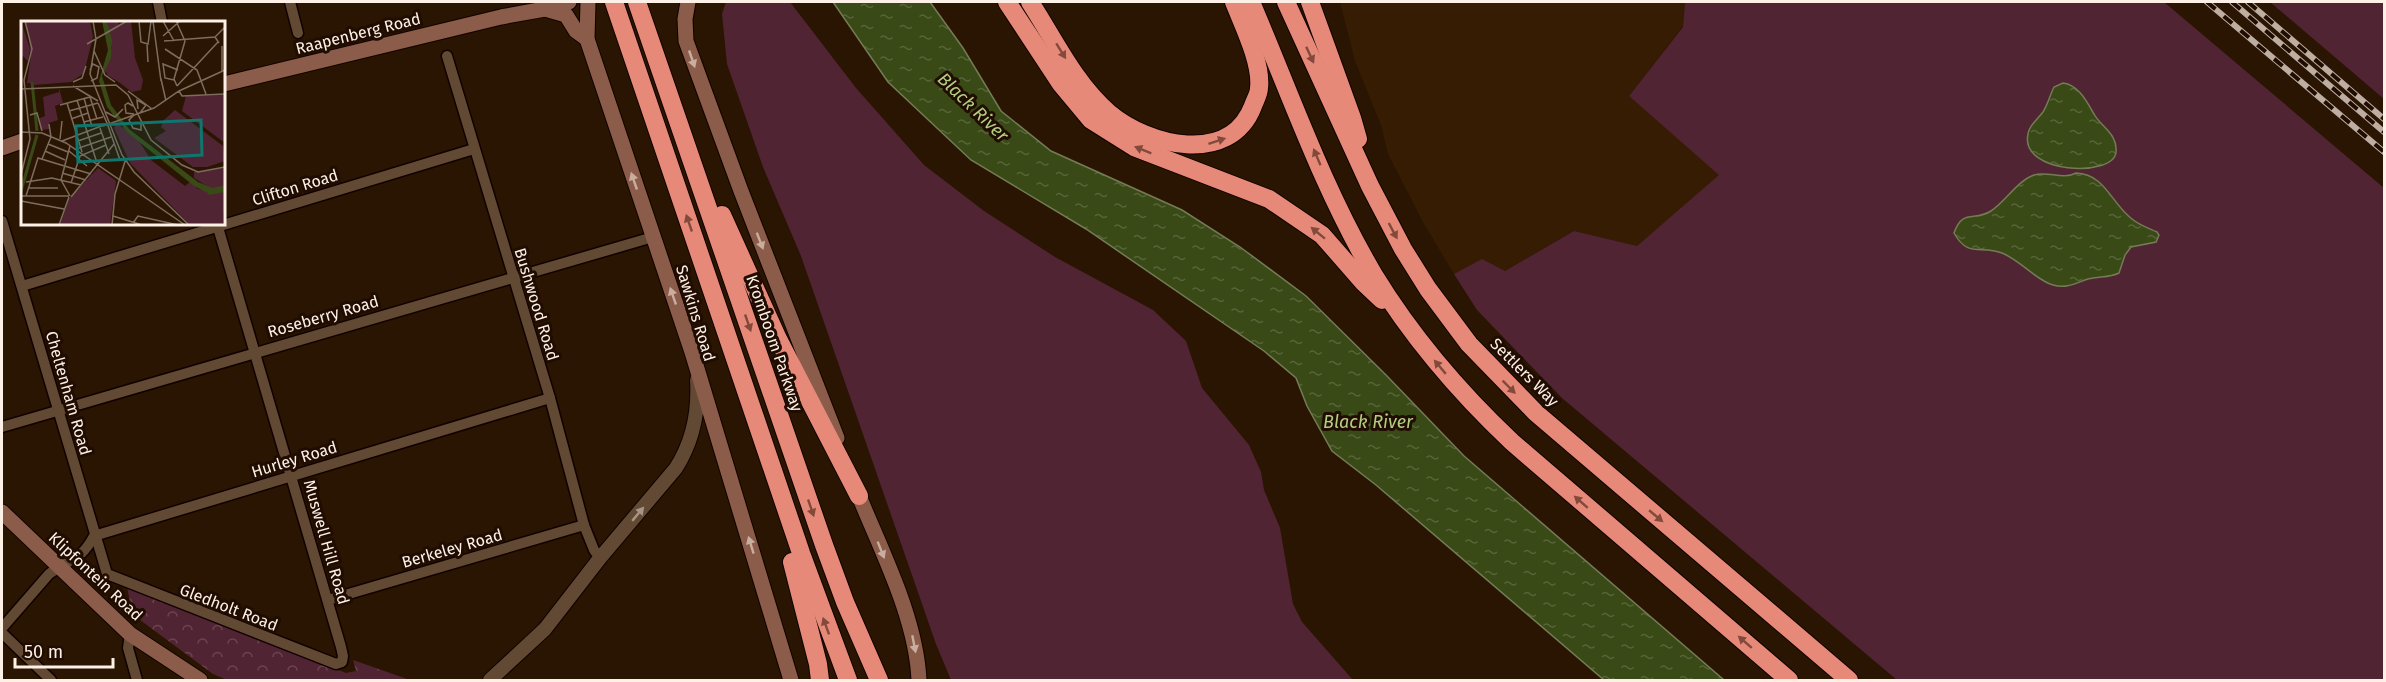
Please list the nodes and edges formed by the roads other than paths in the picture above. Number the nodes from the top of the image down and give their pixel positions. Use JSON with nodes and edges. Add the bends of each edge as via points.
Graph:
{"nodes":[{"id":1,"x":158,"y":2,"type":"edge"},
{"id":2,"x":290,"y":2,"type":"edge"},
{"id":3,"x":569,"y":2,"type":"edge"},
{"id":4,"x":588,"y":2,"type":"edge"},
{"id":5,"x":614,"y":2,"type":"edge"},
{"id":6,"x":688,"y":2,"type":"edge"},
{"id":7,"x":1007,"y":2,"type":"edge"},
{"id":8,"x":1030,"y":2,"type":"edge"},
{"id":9,"x":1234,"y":2,"type":"edge"},
{"id":10,"x":1251,"y":2,"type":"edge"},
{"id":11,"x":1286,"y":2,"type":"edge"},
{"id":12,"x":1310,"y":2,"type":"edge"},
{"id":13,"x":539,"y":5,"type":"edge"},
{"id":14,"x":640,"y":8,"type":"edge"},
{"id":15,"x":162,"y":21,"type":"edge"},
{"id":16,"x":298,"y":33,"type":"dead end"},
{"id":17,"x":586,"y":39,"type":"junction"},
{"id":18,"x":447,"y":56,"type":"dead end"},
{"id":19,"x":225,"y":84,"type":"edge"},
{"id":20,"x":675,"y":109,"type":"junction"},
{"id":21,"x":21,"y":141,"type":"edge"},
{"id":22,"x":2,"y":148,"type":"edge"},
{"id":23,"x":474,"y":149,"type":"junction"},
{"id":24,"x":1370,"y":186,"type":"junction"},
{"id":25,"x":2,"y":221,"type":"edge"},
{"id":26,"x":225,"y":223,"type":"edge"},
{"id":27,"x":217,"y":225,"type":"edge"},
{"id":28,"x":653,"y":237,"type":"junction"},
{"id":29,"x":513,"y":277,"type":"junction"},
{"id":30,"x":22,"y":286,"type":"junction"},
{"id":31,"x":1403,"y":319,"type":"junction"},
{"id":32,"x":255,"y":352,"type":"junction"},
{"id":33,"x":692,"y":352,"type":"junction"},
{"id":34,"x":550,"y":398,"type":"junction"},
{"id":35,"x":59,"y":409,"type":"junction"},
{"id":36,"x":755,"y":418,"type":"junction"},
{"id":37,"x":2,"y":427,"type":"edge"},
{"id":38,"x":292,"y":476,"type":"junction"},
{"id":39,"x":859,"y":496,"type":"junction"},
{"id":40,"x":2,"y":512,"type":"edge"},
{"id":41,"x":584,"y":525,"type":"junction"},
{"id":42,"x":94,"y":536,"type":"junction"},
{"id":43,"x":600,"y":558,"type":"junction"},
{"id":44,"x":58,"y":567,"type":"junction"},
{"id":45,"x":107,"y":574,"type":"joint"},
{"id":46,"x":328,"y":600,"type":"junction"},
{"id":47,"x":2,"y":628,"type":"edge"},
{"id":48,"x":2,"y":633,"type":"edge"},
{"id":49,"x":130,"y":634,"type":"junction"},
{"id":50,"x":342,"y":662,"type":"joint"},
{"id":51,"x":51,"y":681,"type":"edge"},
{"id":52,"x":137,"y":681,"type":"edge"},
{"id":53,"x":200,"y":681,"type":"edge"},
{"id":54,"x":490,"y":681,"type":"edge"},
{"id":55,"x":790,"y":681,"type":"edge"},
{"id":56,"x":820,"y":681,"type":"edge"},
{"id":57,"x":848,"y":681,"type":"edge"},
{"id":58,"x":879,"y":681,"type":"edge"},
{"id":59,"x":919,"y":681,"type":"edge"},
{"id":60,"x":1789,"y":681,"type":"edge"},
{"id":61,"x":1849,"y":681,"type":"edge"}],
"edges":[{"from":1,"to":15,"type":"street"},
{"from":2,"to":16,"type":"street"},
{"from":3,"to":13,"type":"main road","name":"Raapenberg Road"},
{"from":4,"to":17,"type":"main road","name":"Sawkins Road"},
{"from":36,"to":5,"type":"highway","one_way":true},
{"from":6,"to":39,"type":"main road","one_way":true,"via":[[686,41],[692,59]]},
{"from":31,"to":7,"type":"highway","one_way":true,"via":[[1364,284],[1322,235],[1269,198],[1134,147],[1090,120],[1061,84]]},
{"from":8,"to":9,"type":"highway","one_way":true,"via":[[1083,86],[1110,114],[1172,144],[1203,146],[1227,138],[1248,118],[1259,88],[1255,56]]},
{"from":31,"to":10,"type":"highway","one_way":true,"via":[[1342,215]]},
{"from":11,"to":24,"type":"highway","name":"Settlers Way","one_way":true},
{"from":12,"to":24,"type":"highway","via":[[1352,118]]},
{"from":13,"to":17,"type":"main road","via":[[566,15]]},
{"from":13,"to":19,"type":"main road","name":"Raapenberg Road"},
{"from":14,"to":20,"type":"highway","name":"Kromboom Parkway"},
{"from":28,"to":17,"type":"main road","name":"Sawkins Road","one_way":true},
{"from":18,"to":23,"type":"street","name":"Bushwood Road"},
{"from":20,"to":39,"type":"highway","via":[[778,339]]},
{"from":20,"to":58,"type":"highway","name":"Kromboom Parkway","one_way":true,"via":[[824,545]]},
{"from":21,"to":22,"type":"main road"},
{"from":23,"to":26,"type":"street","name":"Clifton Road"},
{"from":23,"to":29,"type":"street","name":"Bushwood Road"},
{"from":24,"to":61,"type":"highway","name":"Settlers Way","one_way":true,"via":[[1428,289],[1503,381],[1548,424]]},
{"from":25,"to":30,"type":"street","name":"Cheltenham Road"},
{"from":27,"to":30,"type":"street","name":"Clifton Road"},
{"from":27,"to":32,"type":"street","name":"Muswell Hill Road"},
{"from":28,"to":29,"type":"street","name":"Roseberry Road"},
{"from":33,"to":28,"type":"main road","name":"Sawkins Road","one_way":true},
{"from":29,"to":32,"type":"street","name":"Roseberry Road"},
{"from":29,"to":34,"type":"street","name":"Bushwood Road"},
{"from":30,"to":35,"type":"street","name":"Cheltenham Road"},
{"from":60,"to":31,"type":"highway","one_way":true,"via":[[1504,434],[1446,374]]},
{"from":32,"to":35,"type":"street","name":"Roseberry Road"},
{"from":32,"to":38,"type":"street","name":"Muswell Hill Road"},
{"from":43,"to":33,"type":"street","name":"Sawkins Road","one_way":true,"via":[[684,457],[698,406]]},
{"from":55,"to":33,"type":"main road","one_way":true},
{"from":34,"to":38,"type":"street","name":"Hurley Road"},
{"from":34,"to":41,"type":"street","name":"Bushwood Road"},
{"from":35,"to":37,"type":"street","name":"Roseberry Road"},
{"from":35,"to":42,"type":"street","name":"Cheltenham Road"},
{"from":36,"to":56,"type":"highway"},
{"from":57,"to":36,"type":"highway","one_way":true},
{"from":38,"to":42,"type":"street","name":"Hurley Road"},
{"from":38,"to":46,"type":"street","name":"Muswell Hill Road"},
{"from":39,"to":59,"type":"main road","one_way":true,"via":[[904,608],[913,636]]},
{"from":40,"to":44,"type":"main road","name":"Klipfontein Road"},
{"from":41,"to":43,"type":"street","name":"Bushwood Road"},
{"from":41,"to":46,"type":"street","name":"Berkeley Road"},
{"from":42,"to":44,"type":"street","via":[[85,552]]},
{"from":42,"to":45,"type":"street","name":"Cheltenham Road"},
{"from":43,"to":54,"type":"street","name":"Sawkins Road","via":[[532,644]]},
{"from":44,"to":47,"type":"street"},
{"from":44,"to":49,"type":"main road","name":"Klipfontein Road"},
{"from":45,"to":50,"type":"street","name":"Gledholt Road","via":[[330,663]]},
{"from":46,"to":50,"type":"street","name":"Muswell Hill Road"},
{"from":48,"to":51,"type":"street"},
{"from":49,"to":52,"type":"street","via":[[128,648]]},
{"from":49,"to":53,"type":"main road","name":"Klipfontein Road"}]}
